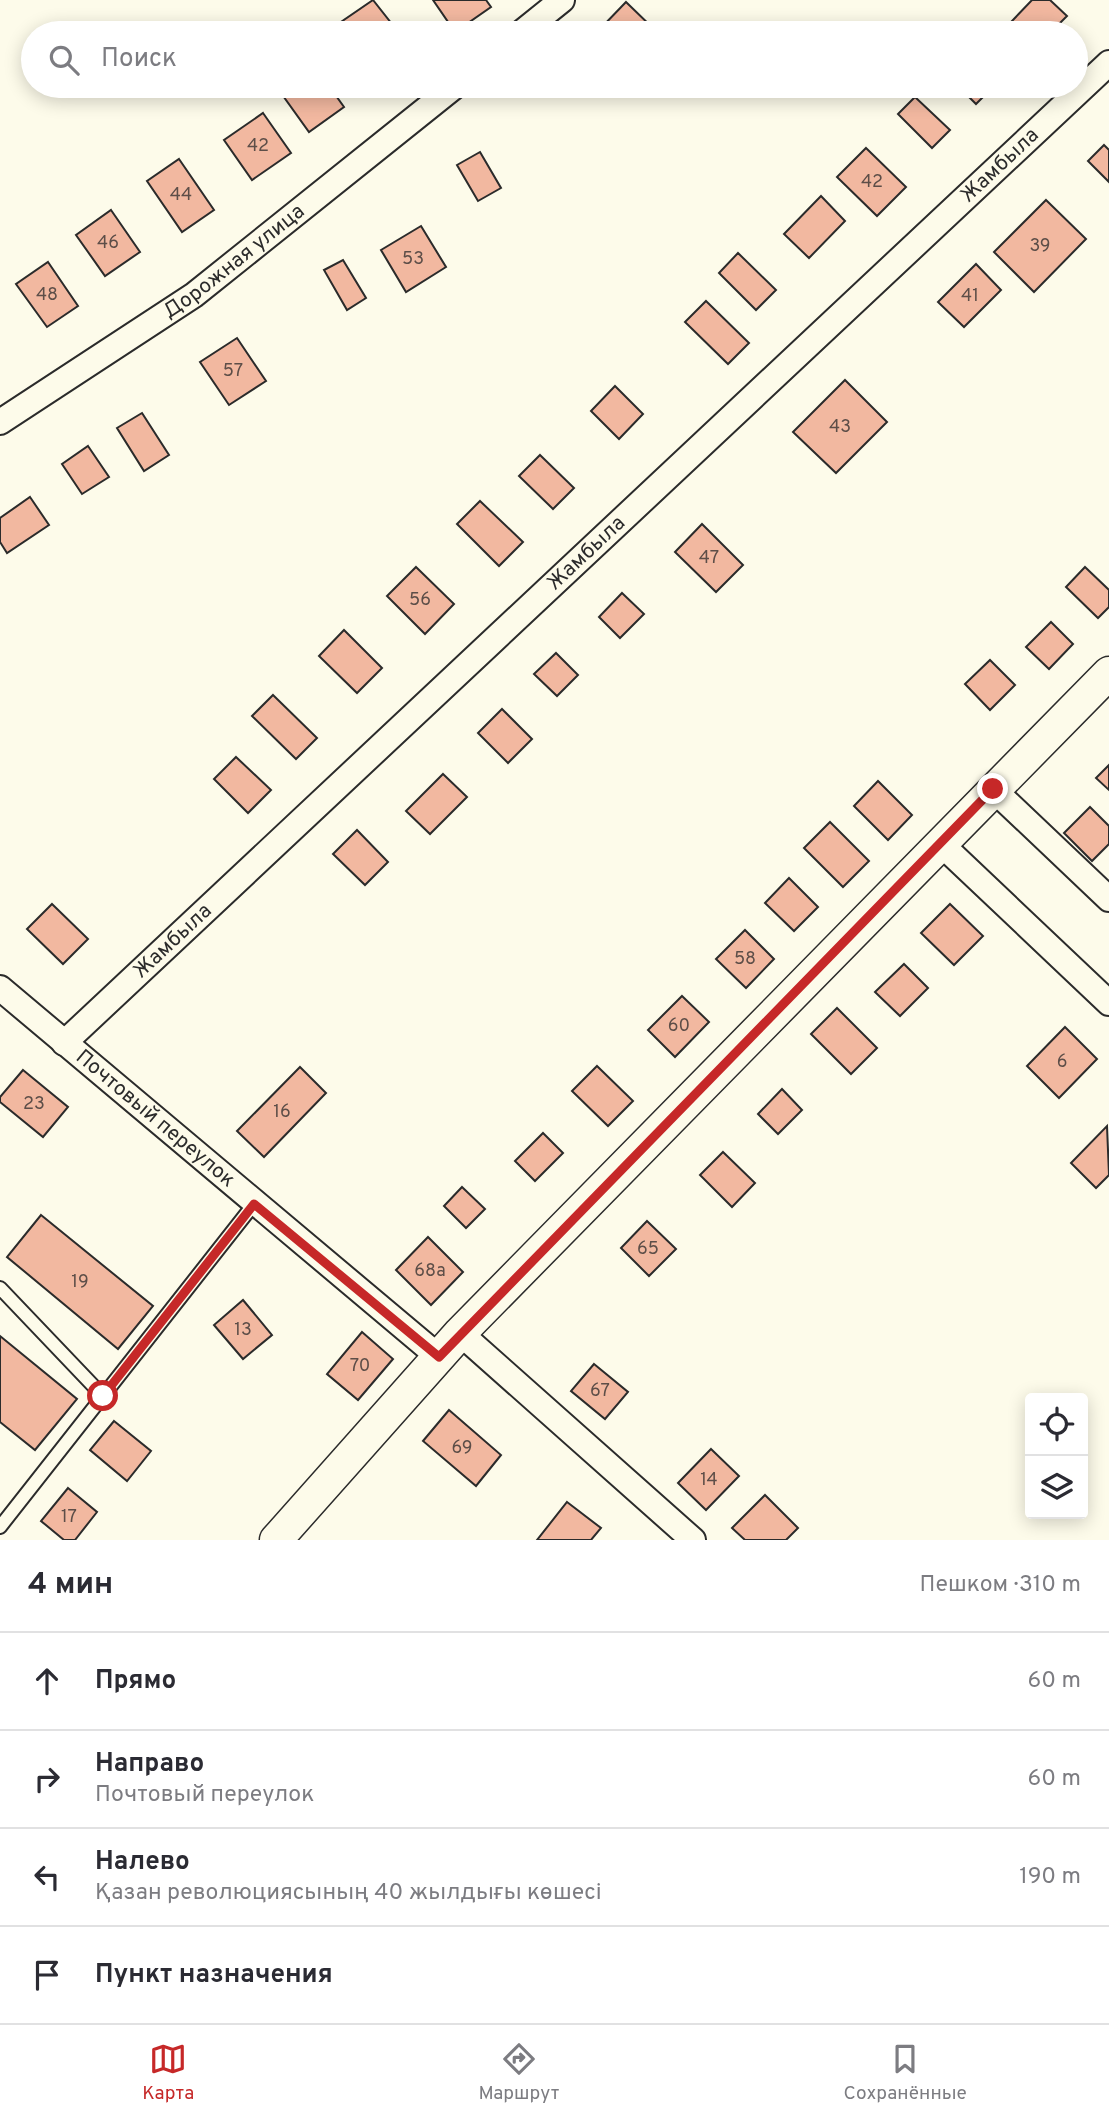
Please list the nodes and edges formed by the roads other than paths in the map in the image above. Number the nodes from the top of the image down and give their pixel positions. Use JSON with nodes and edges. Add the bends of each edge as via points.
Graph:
{"nodes":[{"id":1,"x":562,"y":0,"type":"edge"},
{"id":2,"x":536,"y":21,"type":"edge"},
{"id":3,"x":1109,"y":63,"type":"edge"},
{"id":4,"x":1088,"y":83,"type":"edge"},
{"id":5,"x":440,"y":98,"type":"edge"},
{"id":6,"x":1072,"y":98,"type":"edge"},
{"id":7,"x":0,"y":422,"type":"edge"},
{"id":8,"x":1109,"y":673,"type":"edge"},
{"id":9,"x":993,"y":789,"type":"junction"},
{"id":10,"x":939,"y":842,"type":"junction"},
{"id":11,"x":1109,"y":899,"type":"edge"},
{"id":12,"x":0,"y":988,"type":"edge"},
{"id":13,"x":1109,"y":1003,"type":"edge"},
{"id":14,"x":64,"y":1043,"type":"junction"},
{"id":15,"x":254,"y":1204,"type":"junction"},
{"id":16,"x":0,"y":1288,"type":"edge"},
{"id":17,"x":460,"y":1333,"type":"junction"},
{"id":18,"x":439,"y":1357,"type":"junction"},
{"id":19,"x":103,"y":1396,"type":"junction"},
{"id":20,"x":0,"y":1527,"type":"edge"},
{"id":21,"x":276,"y":1540,"type":"edge"},
{"id":22,"x":693,"y":1540,"type":"edge"}],
"edges":[{"from":1,"to":2,"type":"street"},
{"from":3,"to":4,"type":"street","name":"Жамбыла"},
{"from":5,"to":7,"type":"street","name":"Дорожная улица","via":[[194,295]]},
{"from":6,"to":14,"type":"street","name":"Жамбыла"},
{"from":8,"to":9,"type":"street"},
{"from":9,"to":10,"type":"street"},
{"from":9,"to":11,"type":"street"},
{"from":10,"to":13,"type":"street"},
{"from":10,"to":17,"type":"street"},
{"from":12,"to":14,"type":"street","name":"Почтовый переулок"},
{"from":14,"to":15,"type":"street","name":"Почтовый переулок"},
{"from":15,"to":18,"type":"street","name":"Почтовый переулок"},
{"from":15,"to":19,"type":"lane"},
{"from":16,"to":19,"type":"lane"},
{"from":17,"to":18,"type":"street"},
{"from":17,"to":22,"type":"street"},
{"from":18,"to":21,"type":"street"},
{"from":19,"to":20,"type":"lane"}]}
